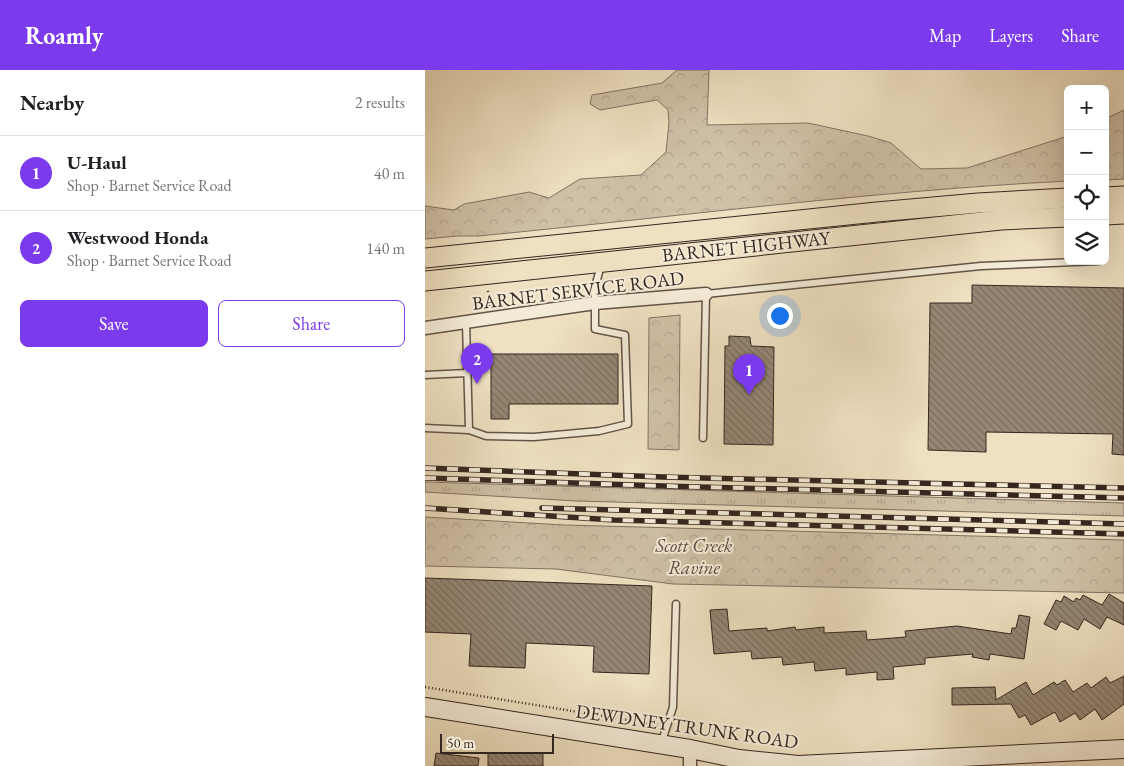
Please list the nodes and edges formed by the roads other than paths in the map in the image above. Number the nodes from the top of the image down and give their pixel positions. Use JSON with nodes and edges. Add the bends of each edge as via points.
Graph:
{"nodes":[{"id":1,"x":1124,"y":196,"type":"edge"},
{"id":2,"x":1109,"y":197,"type":"edge"},
{"id":3,"x":1064,"y":198,"type":"edge"},
{"id":4,"x":1124,"y":214,"type":"edge"},
{"id":5,"x":1109,"y":215,"type":"edge"},
{"id":6,"x":1064,"y":217,"type":"edge"},
{"id":7,"x":425,"y":258,"type":"edge"},
{"id":8,"x":601,"y":262,"type":"junction"},
{"id":9,"x":1064,"y":262,"type":"edge"},
{"id":10,"x":425,"y":281,"type":"edge"},
{"id":11,"x":706,"y":294,"type":"junction"},
{"id":12,"x":595,"y":303,"type":"junction"},
{"id":13,"x":466,"y":323,"type":"junction"},
{"id":14,"x":425,"y":328,"type":"edge"},
{"id":15,"x":467,"y":373,"type":"junction"},
{"id":16,"x":425,"y":375,"type":"edge"},
{"id":17,"x":425,"y":428,"type":"edge"},
{"id":18,"x":469,"y":430,"type":"junction"},
{"id":19,"x":703,"y":438,"type":"dead end"},
{"id":20,"x":676,"y":604,"type":"dead end"},
{"id":21,"x":425,"y":707,"type":"edge"},
{"id":22,"x":660,"y":745,"type":"junction"},
{"id":23,"x":1124,"y":749,"type":"edge"},
{"id":24,"x":690,"y":758,"type":"edge"}],
"edges":[{"from":1,"to":2,"type":"main road"},
{"from":3,"to":7,"type":"main road","name":"BARNET HIGHWAY","via":[[877,212]]},
{"from":4,"to":5,"type":"main road"},
{"from":6,"to":8,"type":"main road","name":"BARNET HIGHWAY","via":[[1001,220]]},
{"from":8,"to":10,"type":"main road","name":"BARNET HIGHWAY"},
{"from":8,"to":12,"type":"lane"},
{"from":9,"to":11,"type":"lane","via":[[981,266]]},
{"from":11,"to":12,"type":"street","name":"BARNET SERVICE ROAD"},
{"from":11,"to":19,"type":"lane"},
{"from":12,"to":13,"type":"street","name":"BARNET SERVICE ROAD"},
{"from":12,"to":18,"type":"lane","via":[[595,329],[625,335],[628,424],[599,431],[534,437],[486,436]]},
{"from":13,"to":14,"type":"street","name":"BARNET SERVICE ROAD"},
{"from":13,"to":15,"type":"lane"},
{"from":15,"to":16,"type":"lane"},
{"from":15,"to":18,"type":"lane"},
{"from":17,"to":18,"type":"lane"},
{"from":20,"to":22,"type":"lane","via":[[673,707]]},
{"from":21,"to":22,"type":"main road","name":"DEWDNEY TRUNK ROAD"},
{"from":22,"to":24,"type":"main road","name":"DEWDNEY TRUNK ROAD"},
{"from":23,"to":24,"type":"main road","name":"DEWDNEY TRUNK ROAD","via":[[798,765]]}]}
